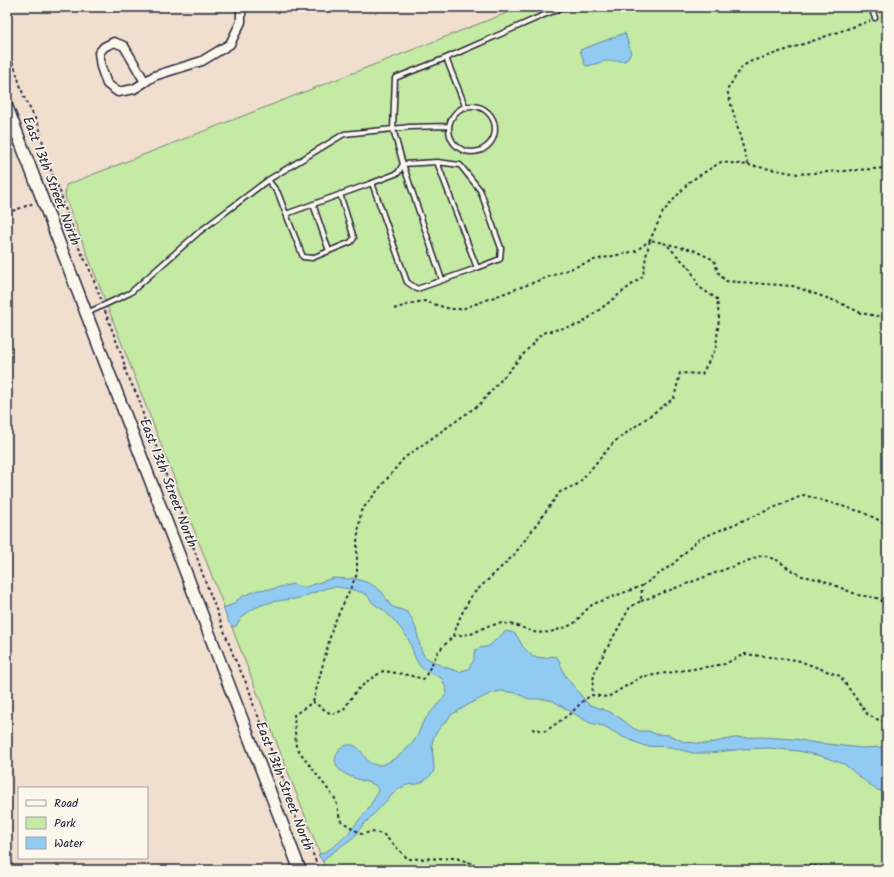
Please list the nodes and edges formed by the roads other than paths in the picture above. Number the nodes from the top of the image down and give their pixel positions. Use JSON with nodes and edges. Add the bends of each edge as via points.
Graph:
{"nodes":[{"id":1,"x":241,"y":7,"type":"edge"},
{"id":2,"x":565,"y":7,"type":"edge"},
{"id":3,"x":871,"y":7,"type":"edge"},
{"id":4,"x":875,"y":18,"type":"road end"},
{"id":5,"x":446,"y":58,"type":"junction"},
{"id":6,"x":145,"y":82,"type":"junction"},
{"id":7,"x":7,"y":107,"type":"edge"},
{"id":8,"x":466,"y":108,"type":"junction"},
{"id":9,"x":449,"y":126,"type":"junction"},
{"id":10,"x":392,"y":129,"type":"junction"},
{"id":11,"x":437,"y":162,"type":"junction"},
{"id":12,"x":402,"y":164,"type":"junction"},
{"id":13,"x":268,"y":180,"type":"junction"},
{"id":14,"x":372,"y":183,"type":"junction"},
{"id":15,"x":340,"y":194,"type":"junction"},
{"id":16,"x":313,"y":204,"type":"junction"},
{"id":17,"x":286,"y":214,"type":"junction"},
{"id":18,"x":329,"y":251,"type":"junction"},
{"id":19,"x":477,"y":268,"type":"junction"},
{"id":20,"x":442,"y":280,"type":"junction"},
{"id":21,"x":86,"y":313,"type":"junction"},
{"id":22,"x":300,"y":870,"type":"edge"}],
"edges":[{"from":1,"to":6,"type":"street","via":[[241,22],[230,44],[202,61],[154,76]]},
{"from":2,"to":5,"type":"lane"},
{"from":3,"to":4,"type":"lane"},
{"from":5,"to":8,"type":"lane"},
{"from":5,"to":10,"type":"lane","via":[[395,78]]},
{"from":6,"to":6,"type":"street","via":[[124,46],[114,42],[99,53],[107,84],[118,92],[134,89]]},
{"from":7,"to":21,"type":"main road","name":"East 13th Street North"},
{"from":8,"to":9,"type":"lane","via":[[456,113]]},
{"from":8,"to":9,"type":"lane","via":[[477,107],[490,115],[495,129],[490,143],[478,152],[463,151],[452,141]]},
{"from":9,"to":10,"type":"lane"},
{"from":10,"to":12,"type":"lane"},
{"from":10,"to":13,"type":"lane","via":[[344,134]]},
{"from":11,"to":12,"type":"lane"},
{"from":11,"to":19,"type":"lane"},
{"from":11,"to":19,"type":"lane","via":[[460,165],[480,190],[501,248],[500,259]]},
{"from":12,"to":14,"type":"lane","via":[[398,173]]},
{"from":12,"to":20,"type":"lane"},
{"from":13,"to":17,"type":"lane","via":[[278,192]]},
{"from":13,"to":21,"type":"lane","via":[[199,232],[130,293]]},
{"from":14,"to":15,"type":"lane"},
{"from":14,"to":20,"type":"lane","via":[[407,282],[417,289]]},
{"from":15,"to":16,"type":"lane"},
{"from":15,"to":18,"type":"lane","via":[[354,238],[351,242]]},
{"from":16,"to":17,"type":"lane"},
{"from":16,"to":18,"type":"lane"},
{"from":17,"to":18,"type":"lane","via":[[303,257],[312,258]]},
{"from":19,"to":20,"type":"lane"},
{"from":21,"to":22,"type":"main road","name":"East 13th Street North"}]}
